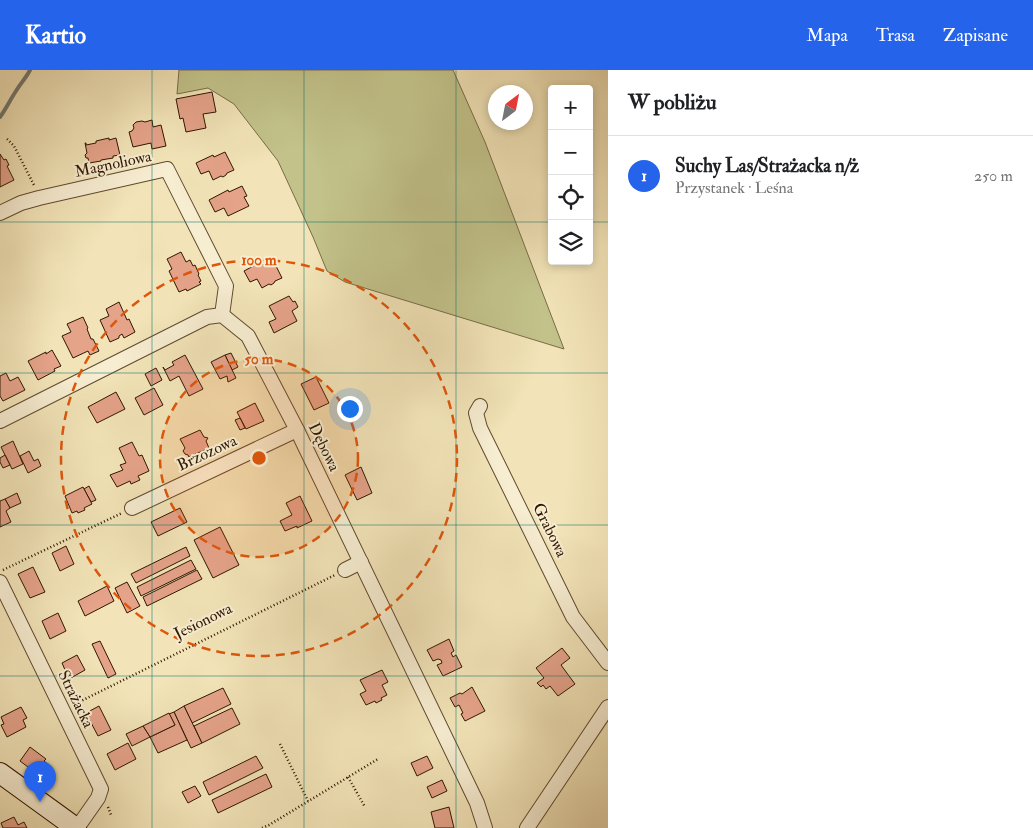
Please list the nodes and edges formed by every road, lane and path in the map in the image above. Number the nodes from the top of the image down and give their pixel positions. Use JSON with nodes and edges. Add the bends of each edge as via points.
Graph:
{"nodes":[{"id":1,"x":7,"y":139,"type":"dead end"},
{"id":2,"x":39,"y":198,"type":"junction"},
{"id":3,"x":0,"y":213,"type":"edge"},
{"id":4,"x":222,"y":315,"type":"junction"},
{"id":5,"x":480,"y":406,"type":"dead end"},
{"id":6,"x":0,"y":421,"type":"edge"},
{"id":7,"x":297,"y":430,"type":"junction"},
{"id":8,"x":132,"y":508,"type":"joint"},
{"id":9,"x":361,"y":562,"type":"junction"},
{"id":10,"x":345,"y":570,"type":"joint"},
{"id":11,"x":0,"y":572,"type":"edge"},
{"id":12,"x":0,"y":582,"type":"edge"},
{"id":13,"x":608,"y":663,"type":"edge"},
{"id":14,"x":608,"y":707,"type":"edge"},
{"id":15,"x":62,"y":711,"type":"junction"},
{"id":16,"x":280,"y":744,"type":"dead end"},
{"id":17,"x":378,"y":759,"type":"dead end"},
{"id":18,"x":0,"y":773,"type":"edge"},
{"id":19,"x":348,"y":777,"type":"junction"},
{"id":20,"x":308,"y":801,"type":"junction"},
{"id":21,"x":365,"y":807,"type":"dead end"},
{"id":22,"x":267,"y":827,"type":"edge"},
{"id":23,"x":76,"y":828,"type":"edge"},
{"id":24,"x":262,"y":828,"type":"edge"},
{"id":25,"x":485,"y":828,"type":"edge"},
{"id":26,"x":527,"y":828,"type":"edge"}],
"edges":[{"from":1,"to":2,"type":"path","via":[[14,146]]},
{"from":2,"to":3,"type":"street","name":"Magnoliowa"},
{"from":2,"to":4,"type":"street","name":"Magnoliowa","via":[[167,170],[226,286]]},
{"from":4,"to":6,"type":"street","via":[[207,317]]},
{"from":4,"to":7,"type":"street","name":"Dębowa","via":[[248,336]]},
{"from":5,"to":13,"type":"street","name":"Grabowa","via":[[476,413],[480,428],[573,617]]},
{"from":7,"to":8,"type":"street","name":"Brzozowa"},
{"from":7,"to":9,"type":"street","name":"Dębowa"},
{"from":8,"to":11,"type":"path"},
{"from":9,"to":10,"type":"street"},
{"from":9,"to":25,"type":"street","name":"Dębowa","via":[[477,803]]},
{"from":10,"to":15,"type":"path","name":"Jesionowa"},
{"from":12,"to":15,"type":"street","name":"Strażacka"},
{"from":14,"to":26,"type":"street"},
{"from":15,"to":23,"type":"street","name":"Strażacka","via":[[101,789]]},
{"from":16,"to":20,"type":"path"},
{"from":17,"to":19,"type":"path"},
{"from":18,"to":23,"type":"street"},
{"from":19,"to":20,"type":"path"},
{"from":19,"to":21,"type":"path"},
{"from":20,"to":22,"type":"path"},
{"from":22,"to":24,"type":"path"}]}
